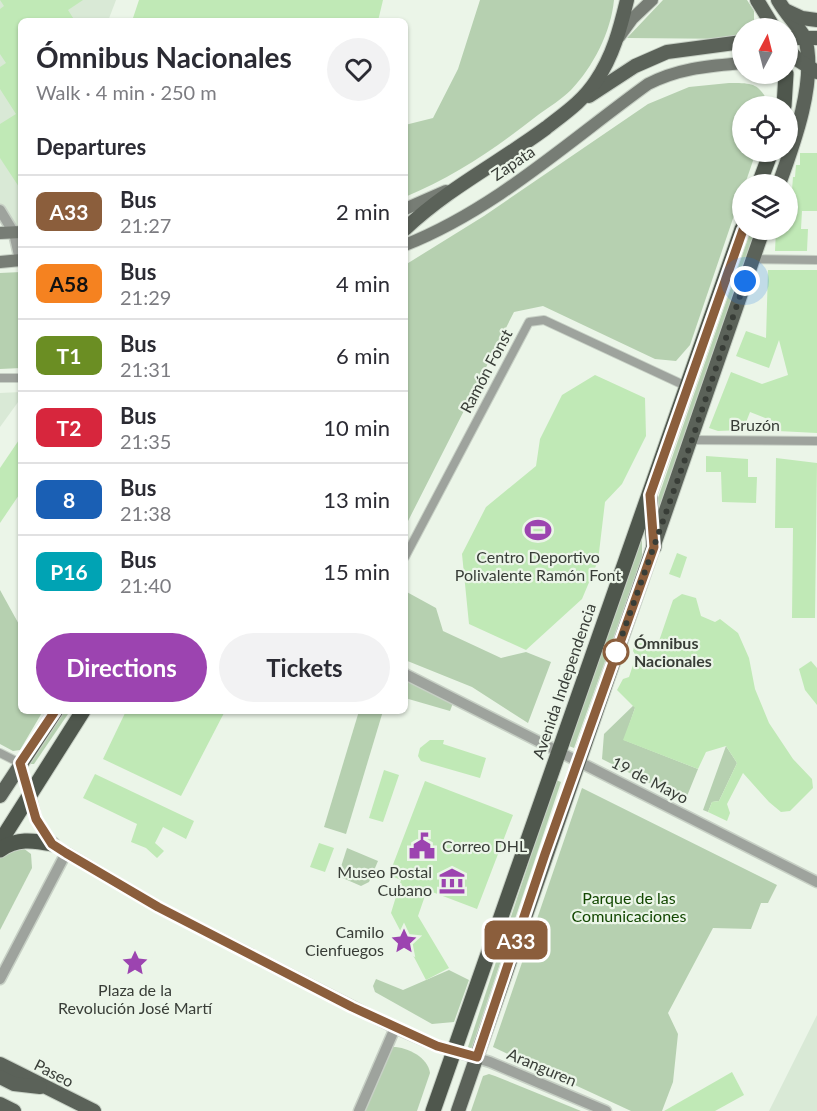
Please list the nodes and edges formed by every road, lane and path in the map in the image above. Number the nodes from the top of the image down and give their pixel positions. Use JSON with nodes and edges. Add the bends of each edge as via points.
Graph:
{"nodes":[{"id":1,"x":627,"y":0,"type":"edge"},
{"id":2,"x":652,"y":0,"type":"edge"},
{"id":3,"x":757,"y":0,"type":"edge"},
{"id":4,"x":780,"y":3,"type":"edge"},
{"id":5,"x":768,"y":18,"type":"edge"},
{"id":6,"x":783,"y":18,"type":"edge"},
{"id":7,"x":817,"y":20,"type":"edge"},
{"id":8,"x":811,"y":38,"type":"edge"},
{"id":9,"x":617,"y":41,"type":"junction"},
{"id":10,"x":732,"y":43,"type":"edge"},
{"id":11,"x":798,"y":61,"type":"edge"},
{"id":12,"x":732,"y":64,"type":"edge"},
{"id":13,"x":815,"y":65,"type":"edge"},
{"id":14,"x":817,"y":91,"type":"edge"},
{"id":15,"x":808,"y":103,"type":"junction"},
{"id":16,"x":578,"y":104,"type":"junction"},
{"id":17,"x":783,"y":174,"type":"edge"},
{"id":18,"x":466,"y":182,"type":"junction"},
{"id":19,"x":408,"y":208,"type":"edge"},
{"id":20,"x":0,"y":210,"type":"edge"},
{"id":21,"x":408,"y":228,"type":"edge"},
{"id":22,"x":0,"y":233,"type":"edge"},
{"id":23,"x":17,"y":233,"type":"edge"},
{"id":24,"x":738,"y":240,"type":"edge"},
{"id":25,"x":760,"y":240,"type":"edge"},
{"id":26,"x":408,"y":244,"type":"edge"},
{"id":27,"x":753,"y":259,"type":"junction"},
{"id":28,"x":18,"y":260,"type":"edge"},
{"id":29,"x":817,"y":260,"type":"edge"},
{"id":30,"x":0,"y":262,"type":"edge"},
{"id":31,"x":0,"y":378,"type":"edge"},
{"id":32,"x":18,"y":378,"type":"edge"},
{"id":33,"x":688,"y":387,"type":"junction"},
{"id":34,"x":692,"y":440,"type":"junction"},
{"id":35,"x":817,"y":441,"type":"edge"},
{"id":36,"x":650,"y":495,"type":"junction"},
{"id":37,"x":654,"y":547,"type":"junction"},
{"id":38,"x":408,"y":550,"type":"edge"},
{"id":39,"x":408,"y":676,"type":"edge"},
{"id":40,"x":54,"y":714,"type":"edge"},
{"id":41,"x":81,"y":714,"type":"edge"},
{"id":42,"x":559,"y":751,"type":"junction"},
{"id":43,"x":0,"y":753,"type":"edge"},
{"id":44,"x":579,"y":761,"type":"junction"},
{"id":45,"x":20,"y":763,"type":"junction"},
{"id":46,"x":2,"y":790,"type":"edge"},
{"id":47,"x":30,"y":794,"type":"junction"},
{"id":48,"x":0,"y":842,"type":"edge"},
{"id":49,"x":52,"y":844,"type":"junction"},
{"id":50,"x":0,"y":850,"type":"edge"},
{"id":51,"x":66,"y":853,"type":"junction"},
{"id":52,"x":817,"y":882,"type":"edge"},
{"id":53,"x":0,"y":980,"type":"edge"},
{"id":54,"x":395,"y":1028,"type":"junction"},
{"id":55,"x":455,"y":1050,"type":"junction"},
{"id":56,"x":477,"y":1057,"type":"junction"},
{"id":57,"x":0,"y":1064,"type":"edge"},
{"id":58,"x":0,"y":1077,"type":"edge"},
{"id":59,"x":45,"y":1087,"type":"junction"},
{"id":60,"x":0,"y":1104,"type":"edge"},
{"id":61,"x":14,"y":1111,"type":"edge"},
{"id":62,"x":94,"y":1111,"type":"edge"},
{"id":63,"x":359,"y":1111,"type":"edge"},
{"id":64,"x":433,"y":1111,"type":"edge"},
{"id":65,"x":458,"y":1111,"type":"edge"},
{"id":66,"x":606,"y":1111,"type":"edge"}],
"edges":[{"from":1,"to":9,"type":"main road"},
{"from":2,"to":9,"type":"main road","name":"Zapata"},
{"from":3,"to":5,"type":"main road"},
{"from":4,"to":6,"type":"main road"},
{"from":4,"to":7,"type":"main road","via":[[802,18]]},
{"from":4,"to":8,"type":"main road"},
{"from":8,"to":13,"type":"main road"},
{"from":9,"to":16,"type":"main road","name":"Zapata"},
{"from":10,"to":16,"type":"main road","via":[[667,52],[635,66]]},
{"from":11,"to":13,"type":"main road"},
{"from":12,"to":26,"type":"main road","name":"Zapata","via":[[666,75],[546,162],[448,224]]},
{"from":13,"to":15,"type":"main road"},
{"from":14,"to":15,"type":"main road"},
{"from":15,"to":17,"type":"main road"},
{"from":16,"to":18,"type":"main road","name":"Zapata"},
{"from":18,"to":19,"type":"main road","name":"Zapata"},
{"from":18,"to":21,"type":"main road","name":"Zapata"},
{"from":20,"to":23,"type":"street"},
{"from":22,"to":23,"type":"main road"},
{"from":24,"to":33,"type":"highway","name":"Avenida Independencia"},
{"from":25,"to":27,"type":"main road"},
{"from":27,"to":29,"type":"street"},
{"from":27,"to":34,"type":"main road"},
{"from":28,"to":30,"type":"main road"},
{"from":31,"to":32,"type":"street"},
{"from":33,"to":36,"type":"highway","name":"Avenida Independencia"},
{"from":33,"to":38,"type":"street","name":"Ramón Fonst","via":[[544,320],[529,322]]},
{"from":34,"to":35,"type":"street","name":"Bruzón"},
{"from":34,"to":37,"type":"main road"},
{"from":36,"to":37,"type":"highway"},
{"from":36,"to":42,"type":"highway","name":"Avenida Independencia"},
{"from":37,"to":44,"type":"main road"},
{"from":39,"to":42,"type":"street","name":"19 de Mayo"},
{"from":40,"to":45,"type":"main road"},
{"from":41,"to":47,"type":"highway"},
{"from":42,"to":44,"type":"street","name":"19 de Mayo"},
{"from":42,"to":55,"type":"highway","name":"Avenida Independencia"},
{"from":43,"to":45,"type":"street"},
{"from":44,"to":52,"type":"street","name":"19 de Mayo"},
{"from":44,"to":56,"type":"main road"},
{"from":45,"to":46,"type":"main road"},
{"from":45,"to":47,"type":"street","name":"Aranguren"},
{"from":47,"to":48,"type":"highway"},
{"from":47,"to":49,"type":"street","name":"Aranguren","via":[[36,819]]},
{"from":49,"to":50,"type":"highway","via":[[25,840]]},
{"from":49,"to":51,"type":"street","name":"Aranguren"},
{"from":51,"to":53,"type":"street"},
{"from":51,"to":54,"type":"street","name":"Aranguren","via":[[158,907]]},
{"from":54,"to":55,"type":"street","name":"Aranguren"},
{"from":54,"to":63,"type":"street"},
{"from":55,"to":56,"type":"street","name":"Aranguren"},
{"from":55,"to":64,"type":"highway","name":"Avenida Independencia"},
{"from":56,"to":65,"type":"main road"},
{"from":56,"to":66,"type":"street","name":"Aranguren"},
{"from":57,"to":59,"type":"main road","name":"Paseo"},
{"from":58,"to":59,"type":"main road","via":[[24,1086]]},
{"from":59,"to":62,"type":"main road","name":"Paseo"},
{"from":60,"to":61,"type":"main road"}]}
